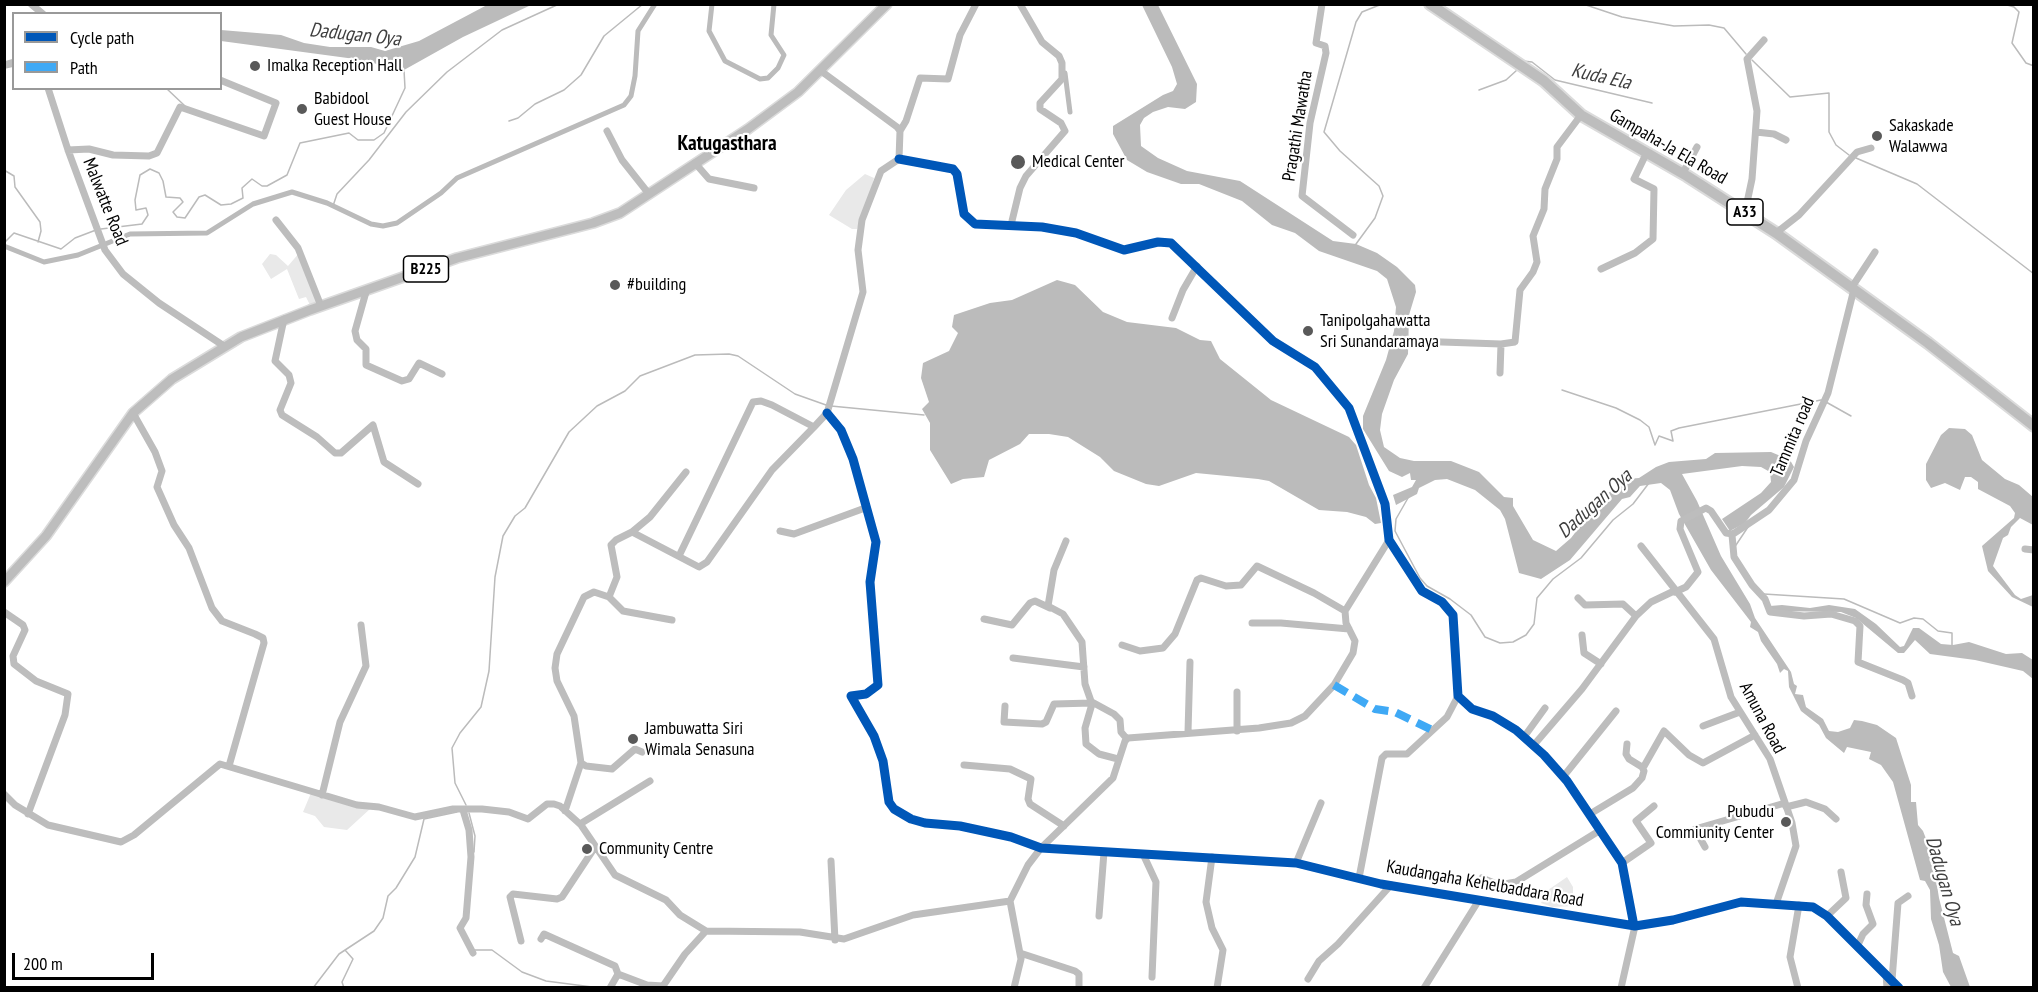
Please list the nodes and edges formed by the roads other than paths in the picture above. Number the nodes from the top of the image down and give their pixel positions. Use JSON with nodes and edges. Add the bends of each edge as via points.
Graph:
{"nodes":[{"id":1,"x":887,"y":4,"type":"edge"},
{"id":2,"x":976,"y":4,"type":"edge"},
{"id":3,"x":1020,"y":4,"type":"edge"},
{"id":4,"x":1322,"y":4,"type":"edge"},
{"id":5,"x":1430,"y":4,"type":"edge"},
{"id":6,"x":1764,"y":40,"type":"dead end"},
{"id":7,"x":821,"y":71,"type":"junction"},
{"id":8,"x":222,"y":81,"type":"edge"},
{"id":9,"x":49,"y":90,"type":"edge"},
{"id":10,"x":1581,"y":115,"type":"junction"},
{"id":11,"x":607,"y":131,"type":"dead end"},
{"id":12,"x":900,"y":131,"type":"junction"},
{"id":13,"x":1756,"y":132,"type":"junction"},
{"id":14,"x":1786,"y":140,"type":"dead end"},
{"id":15,"x":1697,"y":147,"type":"dead end"},
{"id":16,"x":1871,"y":148,"type":"dead end"},
{"id":17,"x":68,"y":150,"type":"junction"},
{"id":18,"x":1647,"y":152,"type":"junction"},
{"id":19,"x":899,"y":159,"type":"junction"},
{"id":20,"x":695,"y":163,"type":"junction"},
{"id":21,"x":1683,"y":173,"type":"junction"},
{"id":22,"x":754,"y":188,"type":"dead end"},
{"id":23,"x":649,"y":194,"type":"junction"},
{"id":24,"x":1745,"y":212,"type":"junction"},
{"id":25,"x":276,"y":220,"type":"dead end"},
{"id":26,"x":1011,"y":225,"type":"junction"},
{"id":27,"x":1776,"y":233,"type":"junction"},
{"id":28,"x":1353,"y":235,"type":"dead end"},
{"id":29,"x":1875,"y":252,"type":"dead end"},
{"id":30,"x":1197,"y":266,"type":"junction"},
{"id":31,"x":1601,"y":269,"type":"dead end"},
{"id":32,"x":1853,"y":288,"type":"junction"},
{"id":33,"x":366,"y":292,"type":"junction"},
{"id":34,"x":321,"y":306,"type":"junction"},
{"id":35,"x":1172,"y":318,"type":"dead end"},
{"id":36,"x":284,"y":319,"type":"junction"},
{"id":37,"x":1412,"y":341,"type":"dead end"},
{"id":38,"x":1501,"y":344,"type":"junction"},
{"id":39,"x":224,"y":346,"type":"junction"},
{"id":40,"x":1500,"y":373,"type":"dead end"},
{"id":41,"x":442,"y":374,"type":"dead end"},
{"id":42,"x":133,"y":413,"type":"junction"},
{"id":43,"x":827,"y":413,"type":"junction"},
{"id":44,"x":2032,"y":422,"type":"edge"},
{"id":45,"x":814,"y":427,"type":"junction"},
{"id":46,"x":686,"y":472,"type":"dead end"},
{"id":47,"x":418,"y":484,"type":"dead end"},
{"id":48,"x":865,"y":508,"type":"junction"},
{"id":49,"x":780,"y":531,"type":"dead end"},
{"id":50,"x":632,"y":532,"type":"junction"},
{"id":51,"x":1732,"y":535,"type":"junction"},
{"id":52,"x":1389,"y":540,"type":"junction"},
{"id":53,"x":1066,"y":541,"type":"dead end"},
{"id":54,"x":1641,"y":546,"type":"dead end"},
{"id":55,"x":2025,"y":549,"type":"dead end"},
{"id":56,"x":2034,"y":550,"type":"edge"},
{"id":57,"x":679,"y":556,"type":"junction"},
{"id":58,"x":4,"y":582,"type":"edge"},
{"id":59,"x":1675,"y":591,"type":"junction"},
{"id":60,"x":609,"y":597,"type":"junction"},
{"id":61,"x":1578,"y":598,"type":"dead end"},
{"id":62,"x":1050,"y":608,"type":"junction"},
{"id":63,"x":1345,"y":610,"type":"junction"},
{"id":64,"x":4,"y":612,"type":"edge"},
{"id":65,"x":1636,"y":616,"type":"junction"},
{"id":66,"x":672,"y":620,"type":"dead end"},
{"id":67,"x":984,"y":620,"type":"dead end"},
{"id":68,"x":1252,"y":623,"type":"dead end"},
{"id":69,"x":361,"y":625,"type":"dead end"},
{"id":70,"x":1349,"y":629,"type":"junction"},
{"id":71,"x":1582,"y":635,"type":"dead end"},
{"id":72,"x":1122,"y":645,"type":"dead end"},
{"id":73,"x":1012,"y":658,"type":"dead end"},
{"id":74,"x":1190,"y":662,"type":"dead end"},
{"id":75,"x":1600,"y":664,"type":"junction"},
{"id":76,"x":1084,"y":667,"type":"junction"},
{"id":77,"x":1237,"y":692,"type":"dead end"},
{"id":78,"x":1458,"y":696,"type":"junction"},
{"id":79,"x":1912,"y":696,"type":"dead end"},
{"id":80,"x":1092,"y":703,"type":"junction"},
{"id":81,"x":1005,"y":706,"type":"dead end"},
{"id":82,"x":1545,"y":708,"type":"dead end"},
{"id":83,"x":1616,"y":711,"type":"dead end"},
{"id":84,"x":1740,"y":712,"type":"junction"},
{"id":85,"x":1703,"y":726,"type":"dead end"},
{"id":86,"x":1237,"y":731,"type":"junction"},
{"id":87,"x":1188,"y":732,"type":"junction"},
{"id":88,"x":1755,"y":735,"type":"junction"},
{"id":89,"x":1524,"y":737,"type":"junction"},
{"id":90,"x":1127,"y":739,"type":"junction"},
{"id":91,"x":1627,"y":744,"type":"dead end"},
{"id":92,"x":1533,"y":746,"type":"junction"},
{"id":93,"x":642,"y":752,"type":"dead end"},
{"id":94,"x":1118,"y":759,"type":"junction"},
{"id":95,"x":581,"y":763,"type":"junction"},
{"id":96,"x":964,"y":765,"type":"dead end"},
{"id":97,"x":229,"y":766,"type":"junction"},
{"id":98,"x":1643,"y":768,"type":"junction"},
{"id":99,"x":1563,"y":777,"type":"junction"},
{"id":100,"x":650,"y":781,"type":"dead end"},
{"id":101,"x":4,"y":794,"type":"edge"},
{"id":102,"x":322,"y":795,"type":"junction"},
{"id":103,"x":1321,"y":803,"type":"dead end"},
{"id":104,"x":1785,"y":805,"type":"junction"},
{"id":105,"x":1654,"y":806,"type":"dead end"},
{"id":106,"x":463,"y":810,"type":"junction"},
{"id":107,"x":565,"y":811,"type":"junction"},
{"id":108,"x":28,"y":814,"type":"junction"},
{"id":109,"x":1590,"y":814,"type":"junction"},
{"id":110,"x":1836,"y":819,"type":"dead end"},
{"id":111,"x":580,"y":824,"type":"junction"},
{"id":112,"x":1064,"y":826,"type":"junction"},
{"id":113,"x":1599,"y":831,"type":"junction"},
{"id":114,"x":595,"y":847,"type":"junction"},
{"id":115,"x":1706,"y":847,"type":"dead end"},
{"id":116,"x":1041,"y":848,"type":"junction"},
{"id":117,"x":1104,"y":852,"type":"junction"},
{"id":118,"x":1143,"y":854,"type":"junction"},
{"id":119,"x":1212,"y":857,"type":"junction"},
{"id":120,"x":831,"y":861,"type":"dead end"},
{"id":121,"x":1296,"y":863,"type":"junction"},
{"id":122,"x":1622,"y":863,"type":"junction"},
{"id":123,"x":1841,"y":872,"type":"dead end"},
{"id":124,"x":1359,"y":878,"type":"junction"},
{"id":125,"x":1482,"y":878,"type":"dead end"},
{"id":126,"x":1391,"y":885,"type":"junction"},
{"id":127,"x":1867,"y":894,"type":"dead end"},
{"id":128,"x":1908,"y":896,"type":"dead end"},
{"id":129,"x":1010,"y":900,"type":"junction"},
{"id":130,"x":1479,"y":900,"type":"junction"},
{"id":131,"x":1776,"y":904,"type":"junction"},
{"id":132,"x":1799,"y":905,"type":"junction"},
{"id":133,"x":1099,"y":916,"type":"dead end"},
{"id":134,"x":1827,"y":916,"type":"junction"},
{"id":135,"x":1634,"y":926,"type":"junction"},
{"id":136,"x":706,"y":931,"type":"junction"},
{"id":137,"x":541,"y":939,"type":"dead end"},
{"id":138,"x":835,"y":940,"type":"junction"},
{"id":139,"x":521,"y":941,"type":"dead end"},
{"id":140,"x":1857,"y":947,"type":"junction"},
{"id":141,"x":473,"y":953,"type":"dead end"},
{"id":142,"x":1020,"y":953,"type":"junction"},
{"id":143,"x":618,"y":974,"type":"junction"},
{"id":144,"x":1886,"y":974,"type":"junction"},
{"id":145,"x":1152,"y":977,"type":"dead end"},
{"id":146,"x":1308,"y":979,"type":"dead end"},
{"id":147,"x":1896,"y":983,"type":"edge"},
{"id":148,"x":610,"y":987,"type":"edge"},
{"id":149,"x":1014,"y":987,"type":"edge"},
{"id":150,"x":1079,"y":987,"type":"edge"},
{"id":151,"x":1216,"y":987,"type":"edge"},
{"id":152,"x":1424,"y":987,"type":"edge"},
{"id":153,"x":1621,"y":987,"type":"edge"},
{"id":154,"x":1798,"y":987,"type":"edge"},
{"id":155,"x":1887,"y":987,"type":"edge"}],
"edges":[{"from":1,"to":7,"type":"main road","number":"B225"},
{"from":2,"to":12,"type":"street","via":[[960,35],[948,79],[920,78]]},
{"from":3,"to":26,"type":"street","via":[[1042,42],[1062,63],[1062,79],[1040,103],[1040,110],[1061,123],[1065,131],[1026,176]]},
{"from":4,"to":28,"type":"street","name":"Pragathi Mawatha","via":[[1316,43],[1325,46],[1326,53],[1310,123],[1302,196]]},
{"from":5,"to":10,"type":"highway","name":"Gampaha-Ja Ela Road","number":"A33","via":[[1544,81]]},
{"from":6,"to":13,"type":"street","via":[[1747,59],[1757,111]]},
{"from":7,"to":12,"type":"street","via":[[892,121]]},
{"from":7,"to":20,"type":"main road","number":"B225","via":[[764,118]]},
{"from":8,"to":17,"type":"street","via":[[276,103],[264,136],[180,107],[157,153],[113,155],[89,149]]},
{"from":9,"to":17,"type":"street","name":"Malwatte Road"},
{"from":10,"to":18,"type":"highway","name":"Gampaha-Ja Ela Road","number":"A33"},
{"from":10,"to":38,"type":"street","via":[[1557,147],[1557,159],[1545,189],[1544,209],[1533,236],[1537,262],[1520,290],[1515,342]]},
{"from":11,"to":23,"type":"street","via":[[622,160]]},
{"from":12,"to":19,"type":"street"},
{"from":13,"to":14,"type":"street"},
{"from":13,"to":24,"type":"street"},
{"from":15,"to":21,"type":"street"},
{"from":16,"to":27,"type":"street","via":[[1857,152],[1799,215]]},
{"from":17,"to":39,"type":"street","name":"Malwatte Road","via":[[101,241],[123,274]]},
{"from":18,"to":21,"type":"highway","name":"Gampaha-Ja Ela Road","number":"A33"},
{"from":18,"to":31,"type":"street","via":[[1634,179],[1654,189],[1653,239],[1635,253]]},
{"from":19,"to":26,"type":"street","via":[[953,169],[959,200],[969,222]]},
{"from":19,"to":43,"type":"street","via":[[881,171],[864,213],[858,238],[861,303]]},
{"from":20,"to":22,"type":"street","via":[[709,180]]},
{"from":20,"to":23,"type":"main road","number":"B225"},
{"from":21,"to":24,"type":"highway","name":"Gampaha-Ja Ela Road","number":"A33"},
{"from":23,"to":33,"type":"main road","number":"B225","via":[[602,220],[458,258]]},
{"from":24,"to":27,"type":"highway","name":"Gampaha-Ja Ela Road","number":"A33"},
{"from":25,"to":34,"type":"street","via":[[298,248]]},
{"from":26,"to":30,"type":"street","via":[[1076,233],[1124,250],[1167,241]]},
{"from":27,"to":32,"type":"highway","name":"Gampaha-Ja Ela Road","number":"A33"},
{"from":29,"to":32,"type":"street","name":"Tammita road"},
{"from":30,"to":35,"type":"street"},
{"from":30,"to":52,"type":"street","via":[[1273,341],[1316,367],[1349,408],[1385,504]]},
{"from":32,"to":44,"type":"highway","name":"Gampaha-Ja Ela Road","number":"A33"},
{"from":32,"to":51,"type":"street","name":"Tammita road","via":[[1828,393],[1806,441],[1794,480],[1769,510]]},
{"from":33,"to":34,"type":"main road","number":"B225"},
{"from":33,"to":41,"type":"street","via":[[355,331],[366,350],[366,365],[402,381],[409,379],[419,363]]},
{"from":34,"to":36,"type":"main road","number":"B225"},
{"from":36,"to":39,"type":"main road","number":"B225"},
{"from":36,"to":47,"type":"street","via":[[275,361],[289,375],[291,383],[280,410],[282,415],[335,453],[340,453],[373,424],[384,462]]},
{"from":37,"to":38,"type":"street"},
{"from":38,"to":40,"type":"street"},
{"from":39,"to":42,"type":"main road","number":"B225","via":[[172,380]]},
{"from":42,"to":58,"type":"main road","number":"B225","via":[[46,536]]},
{"from":42,"to":97,"type":"street","via":[[155,452],[162,471],[157,487],[189,548],[212,608],[222,621],[263,638]]},
{"from":43,"to":45,"type":"street"},
{"from":43,"to":48,"type":"street","via":[[842,430]]},
{"from":45,"to":57,"type":"street","via":[[772,470],[707,562],[694,566]]},
{"from":45,"to":57,"type":"street","via":[[772,405],[753,402]]},
{"from":46,"to":50,"type":"street","via":[[650,517]]},
{"from":48,"to":49,"type":"street","via":[[794,534]]},
{"from":48,"to":116,"type":"street","name":"Kaudangaha Kehelbaddara Road","via":[[876,542],[870,582],[878,685],[866,694],[851,696],[883,761],[889,802],[925,823],[960,826]]},
{"from":50,"to":57,"type":"street"},
{"from":50,"to":60,"type":"street","via":[[611,545],[617,577]]},
{"from":51,"to":59,"type":"street","via":[[1706,508],[1681,521],[1680,530],[1697,574],[1686,587]]},
{"from":51,"to":79,"type":"street","via":[[1734,557],[1770,612],[1831,614],[1855,621],[1860,626],[1858,662],[1908,683]]},
{"from":52,"to":63,"type":"street"},
{"from":52,"to":78,"type":"street","via":[[1422,591],[1442,602],[1454,615]]},
{"from":53,"to":62,"type":"street","via":[[1054,570],[1048,597]]},
{"from":54,"to":59,"type":"street","name":"Amuna Road"},
{"from":55,"to":56,"type":"street"},
{"from":59,"to":65,"type":"street","via":[[1651,602]]},
{"from":59,"to":84,"type":"street","name":"Amuna Road","via":[[1718,647],[1726,683]]},
{"from":60,"to":66,"type":"street","via":[[623,611]]},
{"from":60,"to":95,"type":"street","via":[[594,592],[584,597],[556,661],[557,681],[574,716]]},
{"from":61,"to":65,"type":"street","via":[[1585,606],[1623,604]]},
{"from":62,"to":67,"type":"street","via":[[1035,601],[1030,603],[1012,625]]},
{"from":62,"to":76,"type":"street","via":[[1063,614],[1081,637]]},
{"from":63,"to":70,"type":"street"},
{"from":63,"to":72,"type":"street","via":[[1257,566],[1241,585],[1197,580],[1175,634],[1163,648],[1140,651]]},
{"from":64,"to":108,"type":"street","via":[[25,630],[13,656],[14,664],[36,681],[68,694],[65,715]]},
{"from":65,"to":75,"type":"street"},
{"from":68,"to":70,"type":"street"},
{"from":69,"to":102,"type":"street","via":[[366,666],[340,722]]},
{"from":70,"to":86,"type":"street","via":[[1353,653],[1317,705],[1291,723]]},
{"from":71,"to":75,"type":"street","via":[[1582,651]]},
{"from":73,"to":76,"type":"street"},
{"from":74,"to":87,"type":"street"},
{"from":75,"to":92,"type":"street"},
{"from":76,"to":80,"type":"street"},
{"from":77,"to":86,"type":"street"},
{"from":78,"to":89,"type":"street","via":[[1462,703],[1494,716]]},
{"from":78,"to":124,"type":"street","via":[[1447,717],[1407,754],[1386,754],[1382,758]]},
{"from":80,"to":81,"type":"street","via":[[1054,704],[1042,724],[1004,722]]},
{"from":80,"to":90,"type":"street","via":[[1120,720],[1121,732]]},
{"from":80,"to":94,"type":"street","via":[[1085,728],[1086,744],[1099,754]]},
{"from":82,"to":89,"type":"street"},
{"from":83,"to":99,"type":"street"},
{"from":84,"to":85,"type":"street"},
{"from":84,"to":88,"type":"street","name":"Amuna Road"},
{"from":86,"to":87,"type":"street"},
{"from":87,"to":90,"type":"street"},
{"from":88,"to":98,"type":"street","via":[[1703,762],[1689,755],[1664,731]]},
{"from":88,"to":104,"type":"street","name":"Amuna Road","via":[[1770,759]]},
{"from":89,"to":92,"type":"street"},
{"from":90,"to":94,"type":"street"},
{"from":91,"to":98,"type":"street","via":[[1629,759]]},
{"from":92,"to":99,"type":"street"},
{"from":93,"to":95,"type":"street","via":[[635,749],[612,770]]},
{"from":94,"to":112,"type":"street","via":[[1111,782]]},
{"from":95,"to":107,"type":"street"},
{"from":96,"to":112,"type":"street","via":[[1010,769],[1032,778],[1030,804]]},
{"from":97,"to":102,"type":"street"},
{"from":97,"to":108,"type":"street","via":[[219,764],[210,770],[173,804],[121,842],[65,831]]},
{"from":98,"to":109,"type":"street","via":[[1642,778],[1633,788]]},
{"from":99,"to":109,"type":"street"},
{"from":100,"to":111,"type":"street"},
{"from":101,"to":108,"type":"street"},
{"from":102,"to":106,"type":"street","via":[[415,817]]},
{"from":103,"to":121,"type":"street"},
{"from":104,"to":110,"type":"street","via":[[1806,802],[1825,809]]},
{"from":104,"to":115,"type":"street","via":[[1695,830]]},
{"from":104,"to":131,"type":"street","name":"Amuna Road","via":[[1796,846]]},
{"from":105,"to":122,"type":"street","via":[[1636,821],[1651,843]]},
{"from":106,"to":107,"type":"street","via":[[495,810],[528,819],[547,804]]},
{"from":106,"to":141,"type":"street","via":[[471,857],[466,918],[460,928]]},
{"from":107,"to":111,"type":"street"},
{"from":109,"to":113,"type":"street"},
{"from":111,"to":114,"type":"street"},
{"from":112,"to":116,"type":"street"},
{"from":113,"to":122,"type":"street"},
{"from":113,"to":125,"type":"street","via":[[1516,882],[1499,885]]},
{"from":114,"to":136,"type":"street","via":[[615,875],[666,900],[680,915]]},
{"from":114,"to":139,"type":"street","via":[[562,897],[510,897]]},
{"from":116,"to":117,"type":"street","name":"Kaudangaha Kehelbaddara Road"},
{"from":116,"to":129,"type":"street"},
{"from":117,"to":118,"type":"street","name":"Kaudangaha Kehelbaddara Road"},
{"from":117,"to":133,"type":"street"},
{"from":118,"to":119,"type":"street","name":"Kaudangaha Kehelbaddara Road"},
{"from":118,"to":145,"type":"street","via":[[1156,882]]},
{"from":119,"to":121,"type":"street","name":"Kaudangaha Kehelbaddara Road"},
{"from":119,"to":151,"type":"street","via":[[1206,902],[1222,950]]},
{"from":120,"to":138,"type":"street"},
{"from":121,"to":124,"type":"street","name":"Kaudangaha Kehelbaddara Road"},
{"from":122,"to":135,"type":"street"},
{"from":123,"to":134,"type":"street","via":[[1846,898]]},
{"from":124,"to":126,"type":"street","name":"Kaudangaha Kehelbaddara Road"},
{"from":126,"to":130,"type":"street","name":"Kaudangaha Kehelbaddara Road"},
{"from":126,"to":146,"type":"street","via":[[1319,961]]},
{"from":127,"to":140,"type":"street","via":[[1866,905],[1873,924]]},
{"from":128,"to":147,"type":"street","via":[[1898,903]]},
{"from":129,"to":138,"type":"street","via":[[912,915]]},
{"from":129,"to":142,"type":"street"},
{"from":130,"to":135,"type":"street","name":"Kaudangaha Kehelbaddara Road"},
{"from":130,"to":152,"type":"street"},
{"from":131,"to":132,"type":"street","name":"Kaudangaha Kehelbaddara Road"},
{"from":131,"to":135,"type":"street","name":"Kaudangaha Kehelbaddara Road","via":[[1741,902]]},
{"from":132,"to":134,"type":"street","name":"Kaudangaha Kehelbaddara Road","via":[[1813,907]]},
{"from":132,"to":154,"type":"street","via":[[1790,957]]},
{"from":134,"to":140,"type":"street","name":"Kaudangaha Kehelbaddara Road"},
{"from":135,"to":153,"type":"street"},
{"from":136,"to":138,"type":"street","via":[[800,932]]},
{"from":136,"to":143,"type":"street","via":[[684,954],[663,986],[647,985]]},
{"from":137,"to":143,"type":"street","via":[[544,934],[594,955],[615,966]]},
{"from":140,"to":144,"type":"street","name":"Kaudangaha Kehelbaddara Road"},
{"from":142,"to":149,"type":"street"},
{"from":142,"to":150,"type":"street","via":[[1075,971],[1079,974]]},
{"from":143,"to":148,"type":"street"},
{"from":144,"to":147,"type":"street","name":"Kaudangaha Kehelbaddara Road"},
{"from":144,"to":155,"type":"street"}]}
